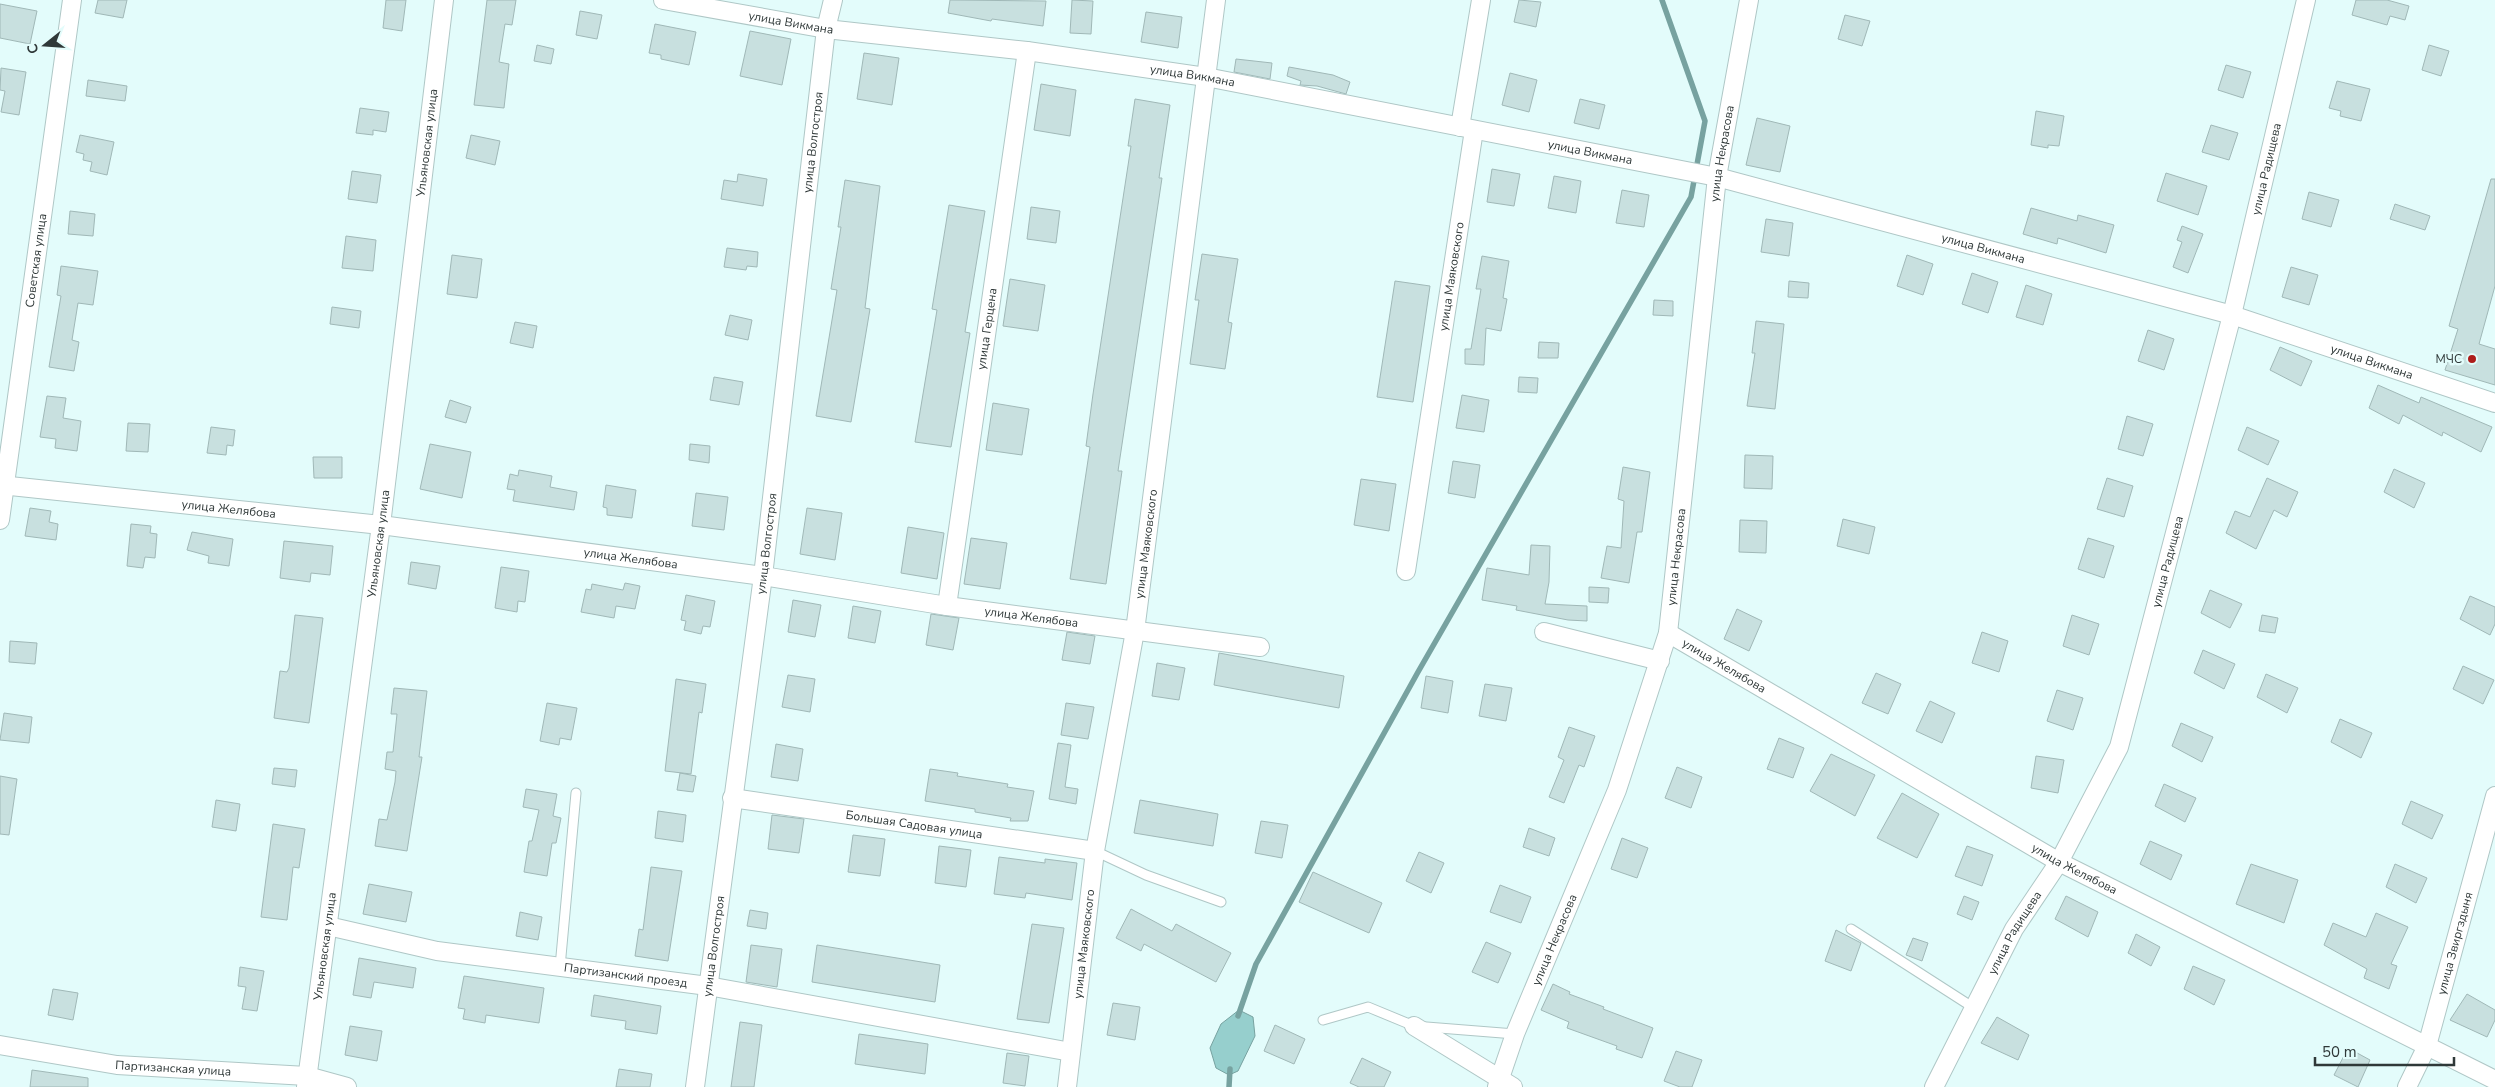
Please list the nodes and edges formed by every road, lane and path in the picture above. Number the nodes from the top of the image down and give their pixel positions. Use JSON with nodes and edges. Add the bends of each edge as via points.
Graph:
{"nodes":[{"id":1,"x":72,"y":0,"type":"edge"},
{"id":2,"x":444,"y":0,"type":"edge"},
{"id":3,"x":663,"y":0,"type":"edge"},
{"id":4,"x":833,"y":0,"type":"edge"},
{"id":5,"x":1216,"y":0,"type":"edge"},
{"id":6,"x":1480,"y":0,"type":"edge"},
{"id":7,"x":1749,"y":0,"type":"edge"},
{"id":8,"x":2306,"y":0,"type":"edge"},
{"id":9,"x":826,"y":29,"type":"junction"},
{"id":10,"x":1027,"y":51,"type":"junction"},
{"id":11,"x":1206,"y":77,"type":"junction"},
{"id":12,"x":1467,"y":128,"type":"junction"},
{"id":13,"x":1717,"y":177,"type":"junction"},
{"id":14,"x":2232,"y":316,"type":"junction"},
{"id":15,"x":2495,"y":403,"type":"edge"},
{"id":16,"x":2,"y":485,"type":"edge"},
{"id":17,"x":0,"y":520,"type":"edge"},
{"id":18,"x":381,"y":525,"type":"junction"},
{"id":19,"x":1406,"y":571,"type":"dead end"},
{"id":20,"x":762,"y":576,"type":"junction"},
{"id":21,"x":947,"y":606,"type":"junction"},
{"id":22,"x":1135,"y":630,"type":"junction"},
{"id":23,"x":1544,"y":632,"type":"dead end"},
{"id":24,"x":1668,"y":633,"type":"junction"},
{"id":25,"x":1260,"y":647,"type":"dead end"},
{"id":26,"x":1660,"y":661,"type":"junction"},
{"id":27,"x":576,"y":793,"type":"dead end"},
{"id":28,"x":2495,"y":796,"type":"edge"},
{"id":29,"x":732,"y":798,"type":"junction"},
{"id":30,"x":1095,"y":851,"type":"junction"},
{"id":31,"x":2059,"y":862,"type":"junction"},
{"id":32,"x":1221,"y":902,"type":"dead end"},
{"id":33,"x":328,"y":926,"type":"junction"},
{"id":34,"x":1851,"y":929,"type":"dead end"},
{"id":35,"x":560,"y":967,"type":"junction"},
{"id":36,"x":708,"y":986,"type":"junction"},
{"id":37,"x":1974,"y":1008,"type":"junction"},
{"id":38,"x":1323,"y":1020,"type":"dead end"},
{"id":39,"x":1414,"y":1026,"type":"junction"},
{"id":40,"x":1515,"y":1034,"type":"junction"},
{"id":41,"x":0,"y":1045,"type":"edge"},
{"id":42,"x":2427,"y":1046,"type":"junction"},
{"id":43,"x":1071,"y":1052,"type":"junction"},
{"id":44,"x":2495,"y":1080,"type":"edge"},
{"id":45,"x":306,"y":1082,"type":"edge"},
{"id":46,"x":1503,"y":1085,"type":"edge"},
{"id":47,"x":347,"y":1087,"type":"edge"},
{"id":48,"x":695,"y":1087,"type":"edge"},
{"id":49,"x":1067,"y":1087,"type":"edge"},
{"id":50,"x":1934,"y":1087,"type":"edge"},
{"id":51,"x":2407,"y":1087,"type":"edge"}],
"edges":[{"from":1,"to":16,"type":"street","name":"Советская улица"},
{"from":2,"to":18,"type":"street","name":"Ульяновская улица"},
{"from":3,"to":9,"type":"street","name":"улица Викмана"},
{"from":4,"to":9,"type":"street","name":"улица Волгостроя"},
{"from":5,"to":11,"type":"street","name":"улица Маяковского"},
{"from":6,"to":12,"type":"street","name":"улица Маяковского"},
{"from":7,"to":13,"type":"street","name":"улица Некрасова"},
{"from":8,"to":14,"type":"street","name":"улица Радищева"},
{"from":9,"to":10,"type":"street","name":"улица Викмана"},
{"from":9,"to":20,"type":"street","name":"улица Волгостроя"},
{"from":10,"to":11,"type":"street","name":"улица Викмана"},
{"from":10,"to":21,"type":"street","name":"улица Герцена"},
{"from":11,"to":12,"type":"street","name":"улица Викмана"},
{"from":11,"to":22,"type":"street","name":"улица Маяковского"},
{"from":12,"to":13,"type":"street","name":"улица Викмана"},
{"from":12,"to":19,"type":"street","name":"улица Маяковского"},
{"from":13,"to":14,"type":"street","name":"улица Викмана"},
{"from":13,"to":24,"type":"street","name":"улица Некрасова"},
{"from":14,"to":15,"type":"street","name":"улица Викмана"},
{"from":14,"to":31,"type":"street","name":"улица Радищева","via":[[2118,747]]},
{"from":16,"to":17,"type":"street","name":"Советская улица"},
{"from":16,"to":18,"type":"street","name":"улица Желябова"},
{"from":18,"to":20,"type":"street","name":"улица Желябова"},
{"from":18,"to":33,"type":"street","name":"Ульяновская улица"},
{"from":20,"to":21,"type":"street","name":"улица Желябова"},
{"from":20,"to":29,"type":"street","name":"улица Волгостроя"},
{"from":21,"to":22,"type":"street","name":"улица Желябова"},
{"from":22,"to":25,"type":"street","name":"улица Желябова"},
{"from":22,"to":30,"type":"street","name":"улица Маяковского"},
{"from":23,"to":26,"type":"street"},
{"from":24,"to":26,"type":"street","name":"улица Некрасова"},
{"from":24,"to":31,"type":"street","name":"улица Желябова"},
{"from":26,"to":40,"type":"street","name":"улица Некрасова","via":[[1617,790]]},
{"from":27,"to":35,"type":"lane"},
{"from":28,"to":42,"type":"street","name":"улица Звиргздыня"},
{"from":29,"to":30,"type":"street","name":"Большая Садовая улица"},
{"from":29,"to":36,"type":"street","name":"улица Волгостроя"},
{"from":30,"to":32,"type":"lane","via":[[1146,875]]},
{"from":30,"to":43,"type":"street","name":"улица Маяковского"},
{"from":31,"to":37,"type":"street","name":"улица Радищева","via":[[2014,929]]},
{"from":31,"to":42,"type":"street","name":"улица Желябова"},
{"from":33,"to":35,"type":"street","name":"Партизанский проезд","via":[[437,952]]},
{"from":33,"to":45,"type":"street","name":"Ульяновская улица"},
{"from":34,"to":37,"type":"lane"},
{"from":35,"to":36,"type":"street","name":"Партизанский проезд"},
{"from":36,"to":43,"type":"street","name":"Партизанский проезд"},
{"from":36,"to":48,"type":"street","name":"улица Волгостроя"},
{"from":37,"to":50,"type":"street","name":"улица Радищева"},
{"from":38,"to":39,"type":"lane","via":[[1368,1006]]},
{"from":39,"to":40,"type":"lane"},
{"from":39,"to":46,"type":"street"},
{"from":40,"to":46,"type":"street","name":"улица Некрасова"},
{"from":41,"to":45,"type":"street","name":"Партизанская улица","via":[[117,1065]]},
{"from":42,"to":44,"type":"street","name":"улица Желябова"},
{"from":42,"to":51,"type":"street","name":"улица Звиргздыня"},
{"from":43,"to":49,"type":"street","name":"улица Маяковского"},
{"from":45,"to":47,"type":"street","name":"Партизанская улица"}]}
